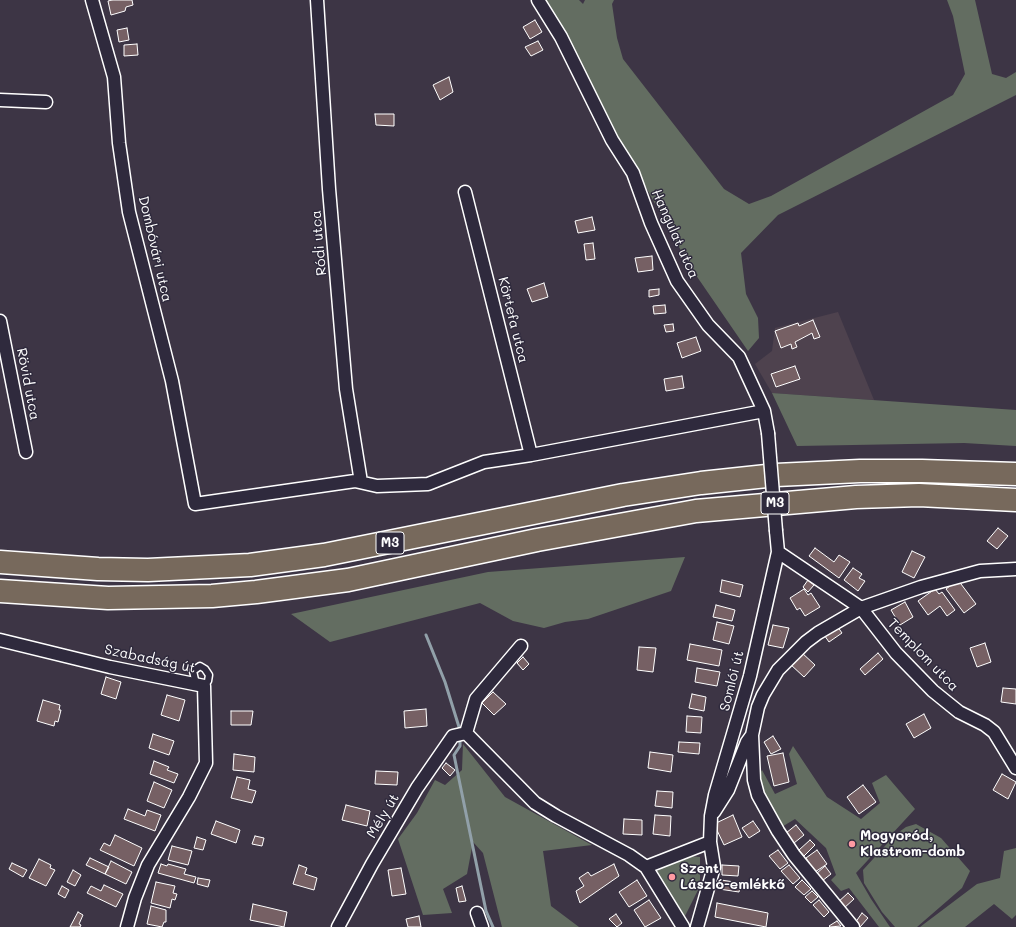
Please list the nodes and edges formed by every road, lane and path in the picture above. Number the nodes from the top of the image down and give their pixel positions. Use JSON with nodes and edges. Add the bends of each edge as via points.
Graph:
{"nodes":[{"id":1,"x":317,"y":0,"type":"edge"},
{"id":2,"x":538,"y":0,"type":"edge"},
{"id":3,"x":91,"y":2,"type":"edge"},
{"id":4,"x":0,"y":100,"type":"edge"},
{"id":5,"x":46,"y":102,"type":"dead end"},
{"id":6,"x":465,"y":192,"type":"dead end"},
{"id":7,"x":0,"y":321,"type":"edge"},
{"id":8,"x":764,"y":410,"type":"junction"},
{"id":9,"x":26,"y":452,"type":"dead end"},
{"id":10,"x":531,"y":455,"type":"junction"},
{"id":11,"x":1016,"y":474,"type":"edge"},
{"id":12,"x":361,"y":482,"type":"junction"},
{"id":13,"x":1016,"y":500,"type":"edge"},
{"id":14,"x":778,"y":552,"type":"junction"},
{"id":15,"x":0,"y":562,"type":"edge"},
{"id":16,"x":1016,"y":569,"type":"edge"},
{"id":17,"x":0,"y":591,"type":"edge"},
{"id":18,"x":861,"y":608,"type":"junction"},
{"id":19,"x":0,"y":640,"type":"edge"},
{"id":20,"x":521,"y":646,"type":"dead end"},
{"id":21,"x":466,"y":733,"type":"junction"},
{"id":22,"x":752,"y":735,"type":"junction"},
{"id":23,"x":1016,"y":768,"type":"edge"},
{"id":24,"x":711,"y":816,"type":"junction"},
{"id":25,"x":710,"y":842,"type":"junction"},
{"id":26,"x":646,"y":867,"type":"junction"},
{"id":27,"x":477,"y":913,"type":"dead end"},
{"id":28,"x":127,"y":927,"type":"edge"},
{"id":29,"x":338,"y":927,"type":"edge"},
{"id":30,"x":482,"y":927,"type":"edge"},
{"id":31,"x":682,"y":927,"type":"edge"},
{"id":32,"x":697,"y":927,"type":"edge"},
{"id":33,"x":853,"y":927,"type":"edge"}],
"edges":[{"from":1,"to":12,"type":"street","name":"Ródi utca","via":[[329,189],[346,381]]},
{"from":2,"to":8,"type":"street","name":"Hangulat utca","via":[[561,37],[612,140],[633,173],[651,223],[677,281],[708,325],[739,357]]},
{"from":3,"to":12,"type":"street","name":"Dombóvári utca","via":[[114,77],[119,143],[129,212],[172,381],[195,504]]},
{"from":4,"to":5,"type":"street"},
{"from":6,"to":10,"type":"street","name":"Körtefa utca"},
{"from":7,"to":9,"type":"street","name":"Rövid utca"},
{"from":8,"to":10,"type":"street"},
{"from":8,"to":14,"type":"street","name":"Hangulat utca","bridge":true},
{"from":10,"to":12,"type":"street","via":[[484,462],[428,484],[377,486]]},
{"from":11,"to":15,"type":"highway","number":"M3","via":[[860,471],[776,475],[702,483],[623,495],[324,555],[250,565],[105,570]]},
{"from":13,"to":17,"type":"highway","number":"M3","via":[[919,495],[856,497],[696,511],[537,540],[348,580],[234,594],[108,598]]},
{"from":14,"to":18,"type":"street","name":"Templom utca"},
{"from":14,"to":24,"type":"street","name":"Somlói út","via":[[750,676]]},
{"from":16,"to":18,"type":"street","name":"Templom utca","via":[[980,571],[921,587]]},
{"from":18,"to":22,"type":"street","via":[[818,633],[789,659],[763,695]]},
{"from":18,"to":23,"type":"street","name":"Templom utca","via":[[896,653],[933,692],[959,712],[994,732]]},
{"from":19,"to":28,"type":"street","name":"Szabadság út","via":[[110,667],[200,685],[206,763],[190,797],[148,865]]},
{"from":20,"to":21,"type":"street","via":[[476,699]]},
{"from":21,"to":26,"type":"street","via":[[535,803]]},
{"from":21,"to":29,"type":"street","name":"Mély út","via":[[453,736],[417,788]]},
{"from":22,"to":24,"type":"street","via":[[728,790]]},
{"from":22,"to":33,"type":"street","via":[[754,780],[766,811],[804,870]]},
{"from":24,"to":25,"type":"street","name":"Somlói út"},
{"from":25,"to":26,"type":"street"},
{"from":25,"to":32,"type":"street","name":"Somlói út","via":[[714,867]]},
{"from":26,"to":31,"type":"street"},
{"from":27,"to":30,"type":"street"}]}
